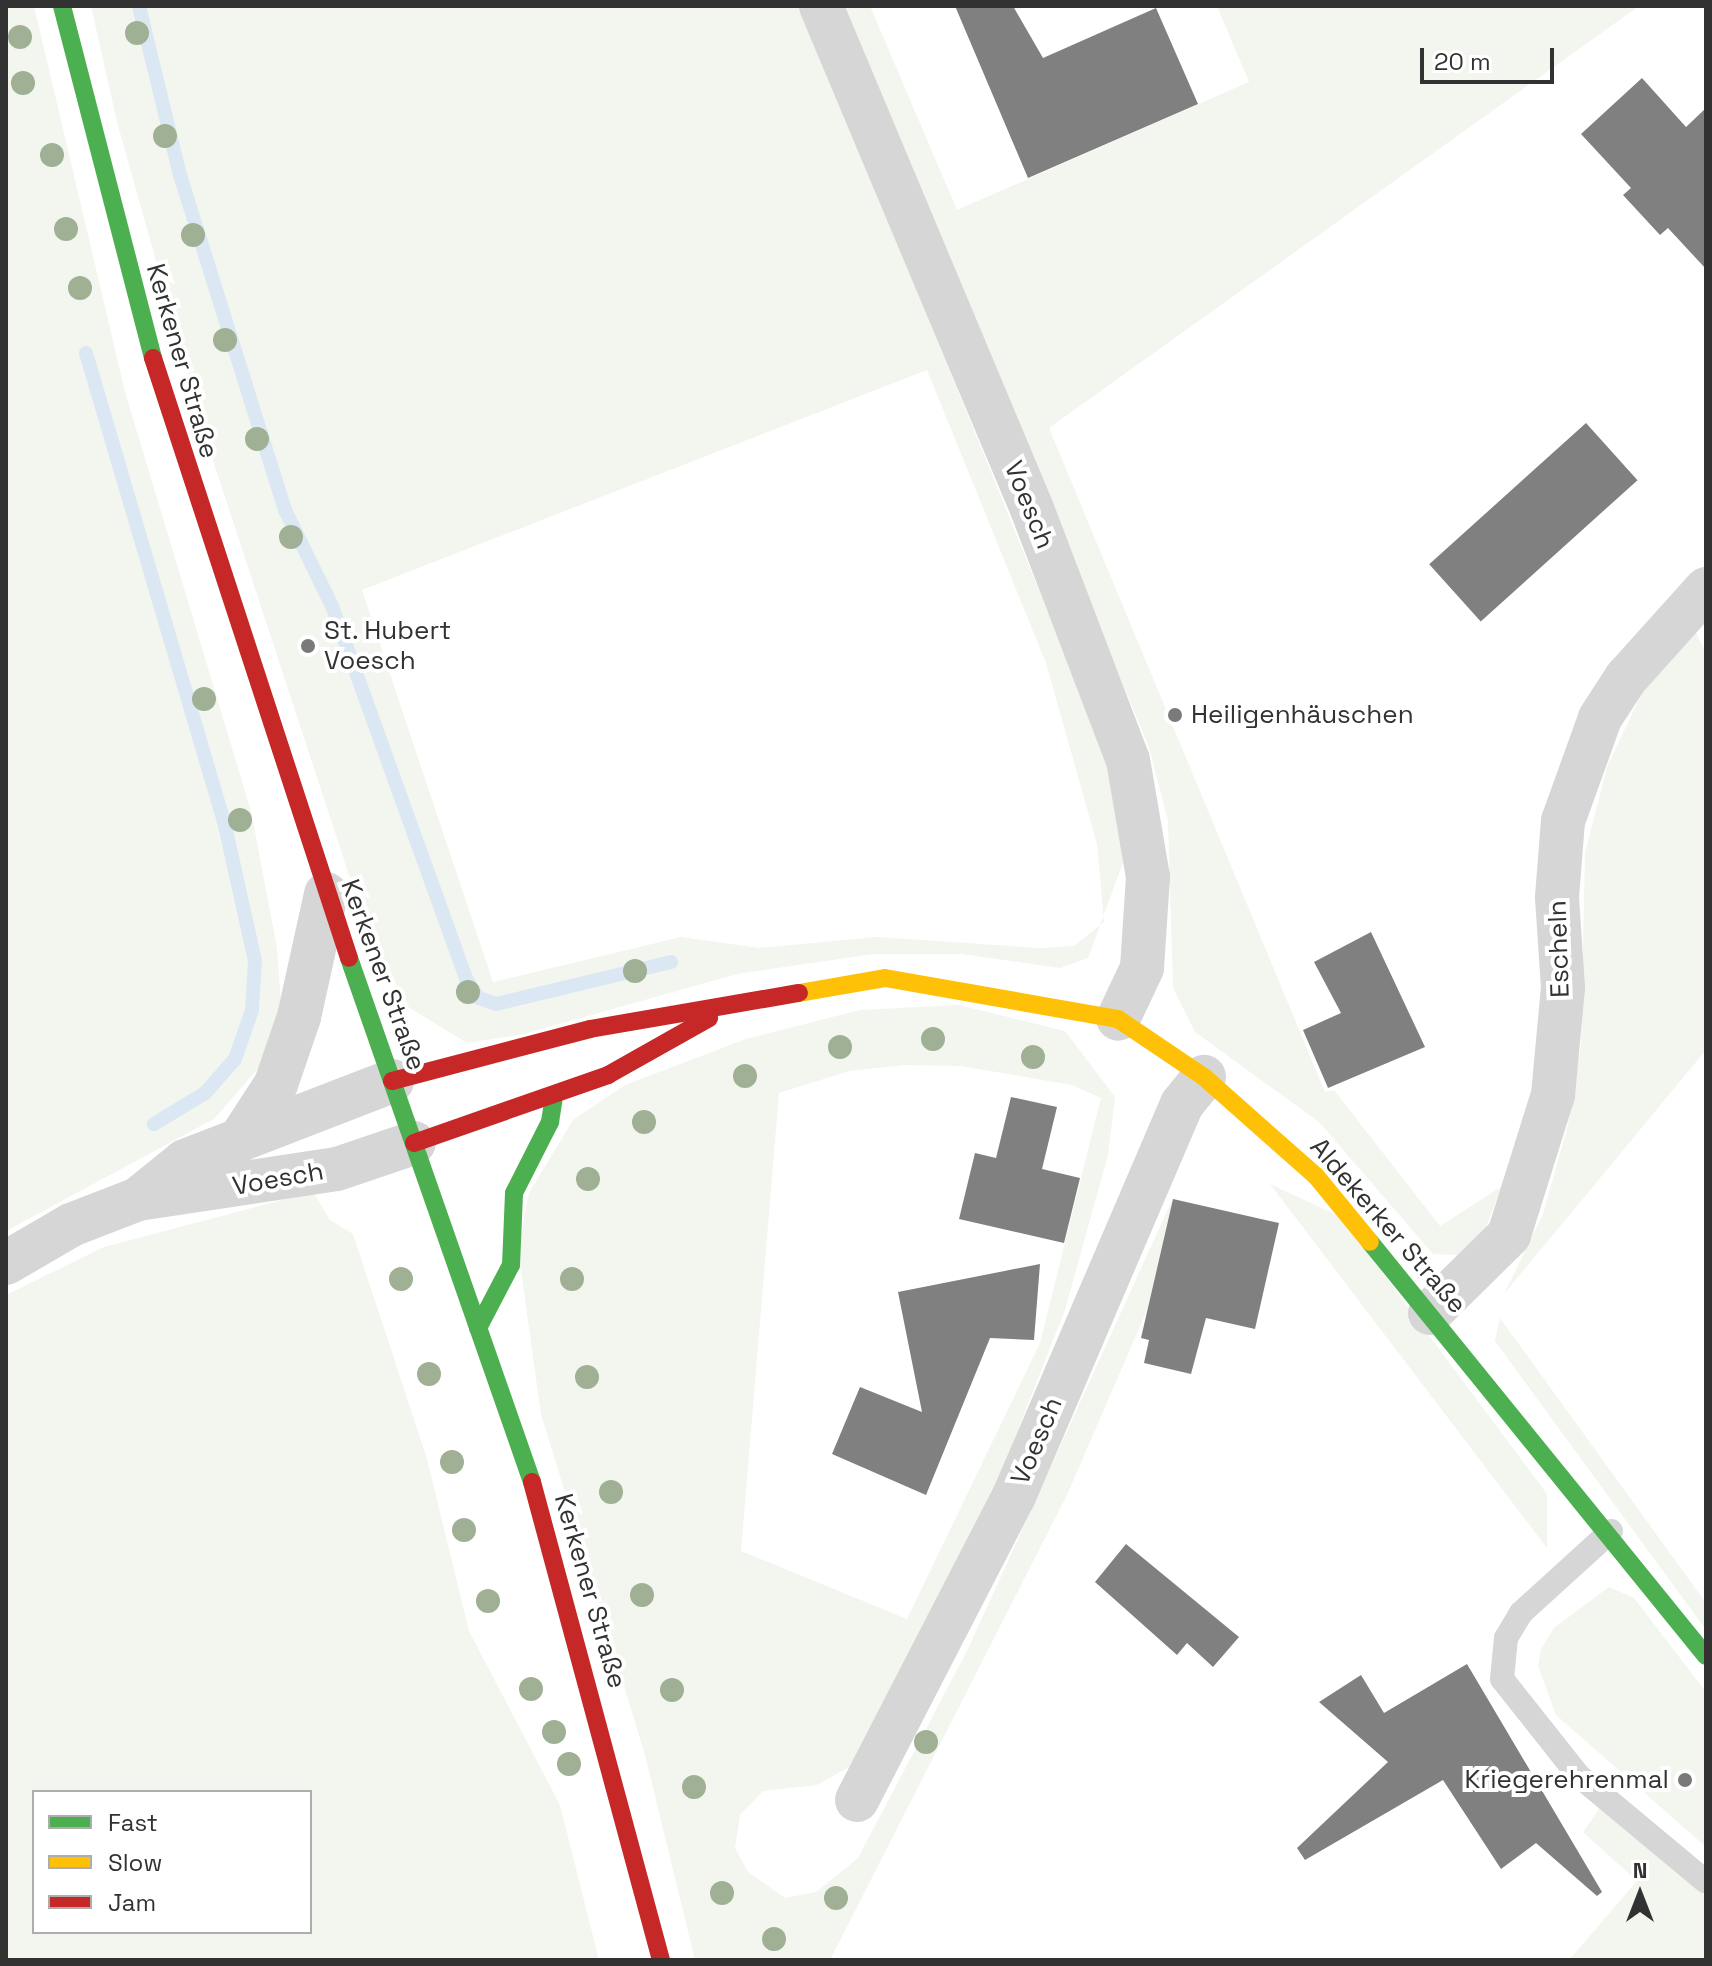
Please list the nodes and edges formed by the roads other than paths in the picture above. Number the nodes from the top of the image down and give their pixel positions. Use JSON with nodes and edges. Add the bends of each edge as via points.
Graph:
{"nodes":[{"id":1,"x":62,"y":6,"type":"edge"},
{"id":2,"x":821,"y":6,"type":"edge"},
{"id":3,"x":1706,"y":589,"type":"edge"},
{"id":4,"x":326,"y":894,"type":"junction"},
{"id":5,"x":737,"y":1003,"type":"junction"},
{"id":6,"x":1118,"y":1019,"type":"junction"},
{"id":7,"x":1204,"y":1077,"type":"junction"},
{"id":8,"x":392,"y":1081,"type":"junction"},
{"id":9,"x":554,"y":1096,"type":"junction"},
{"id":10,"x":239,"y":1141,"type":"junction"},
{"id":11,"x":414,"y":1143,"type":"junction"},
{"id":12,"x":138,"y":1199,"type":"junction"},
{"id":13,"x":6,"y":1263,"type":"edge"},
{"id":14,"x":1430,"y":1313,"type":"junction"},
{"id":15,"x":478,"y":1328,"type":"junction"},
{"id":16,"x":1611,"y":1531,"type":"junction"},
{"id":17,"x":1706,"y":1656,"type":"edge"},
{"id":18,"x":857,"y":1800,"type":"dead end"},
{"id":19,"x":1706,"y":1882,"type":"edge"},
{"id":20,"x":661,"y":1960,"type":"edge"}],
"edges":[{"from":1,"to":4,"type":"street","name":"Kerkener Straße","via":[[129,276]]},
{"from":2,"to":6,"type":"street","name":"Voesch","via":[[1032,509],[1128,760],[1148,877],[1142,968]]},
{"from":3,"to":14,"type":"street","name":"Escheln","via":[[1626,678],[1600,718],[1563,821],[1557,897],[1563,988],[1553,1095],[1509,1235]]},
{"from":4,"to":8,"type":"street","name":"Kerkener Straße"},
{"from":4,"to":10,"type":"street","name":"Voesch","via":[[299,1017],[276,1084]]},
{"from":5,"to":6,"type":"street","name":"Aldekerker Straße","via":[[885,978]]},
{"from":5,"to":8,"type":"street","name":"Aldekerker Straße","via":[[590,1029]]},
{"from":5,"to":9,"type":"street","via":[[608,1075]]},
{"from":6,"to":7,"type":"street","name":"Aldekerker Straße"},
{"from":7,"to":14,"type":"street","name":"Aldekerker Straße","via":[[1316,1176]]},
{"from":7,"to":18,"type":"street","name":"Voesch","via":[[1182,1104],[1014,1496]]},
{"from":8,"to":10,"type":"street","name":"Voesch"},
{"from":8,"to":11,"type":"street","name":"Kerkener Straße"},
{"from":9,"to":11,"type":"street"},
{"from":9,"to":15,"type":"street","via":[[550,1122],[514,1193],[511,1265]]},
{"from":10,"to":12,"type":"street","name":"Voesch","via":[[185,1161]]},
{"from":11,"to":12,"type":"street","name":"Voesch","via":[[337,1169]]},
{"from":11,"to":15,"type":"street","name":"Kerkener Straße"},
{"from":12,"to":13,"type":"street","name":"Voesch","via":[[71,1225]]},
{"from":14,"to":16,"type":"street","name":"Aldekerker Straße"},
{"from":15,"to":20,"type":"street","name":"Kerkener Straße","via":[[568,1601]]},
{"from":16,"to":17,"type":"street","name":"Aldekerker Straße"},
{"from":16,"to":19,"type":"lane","via":[[1521,1613],[1506,1638],[1502,1679],[1579,1776]]}]}
